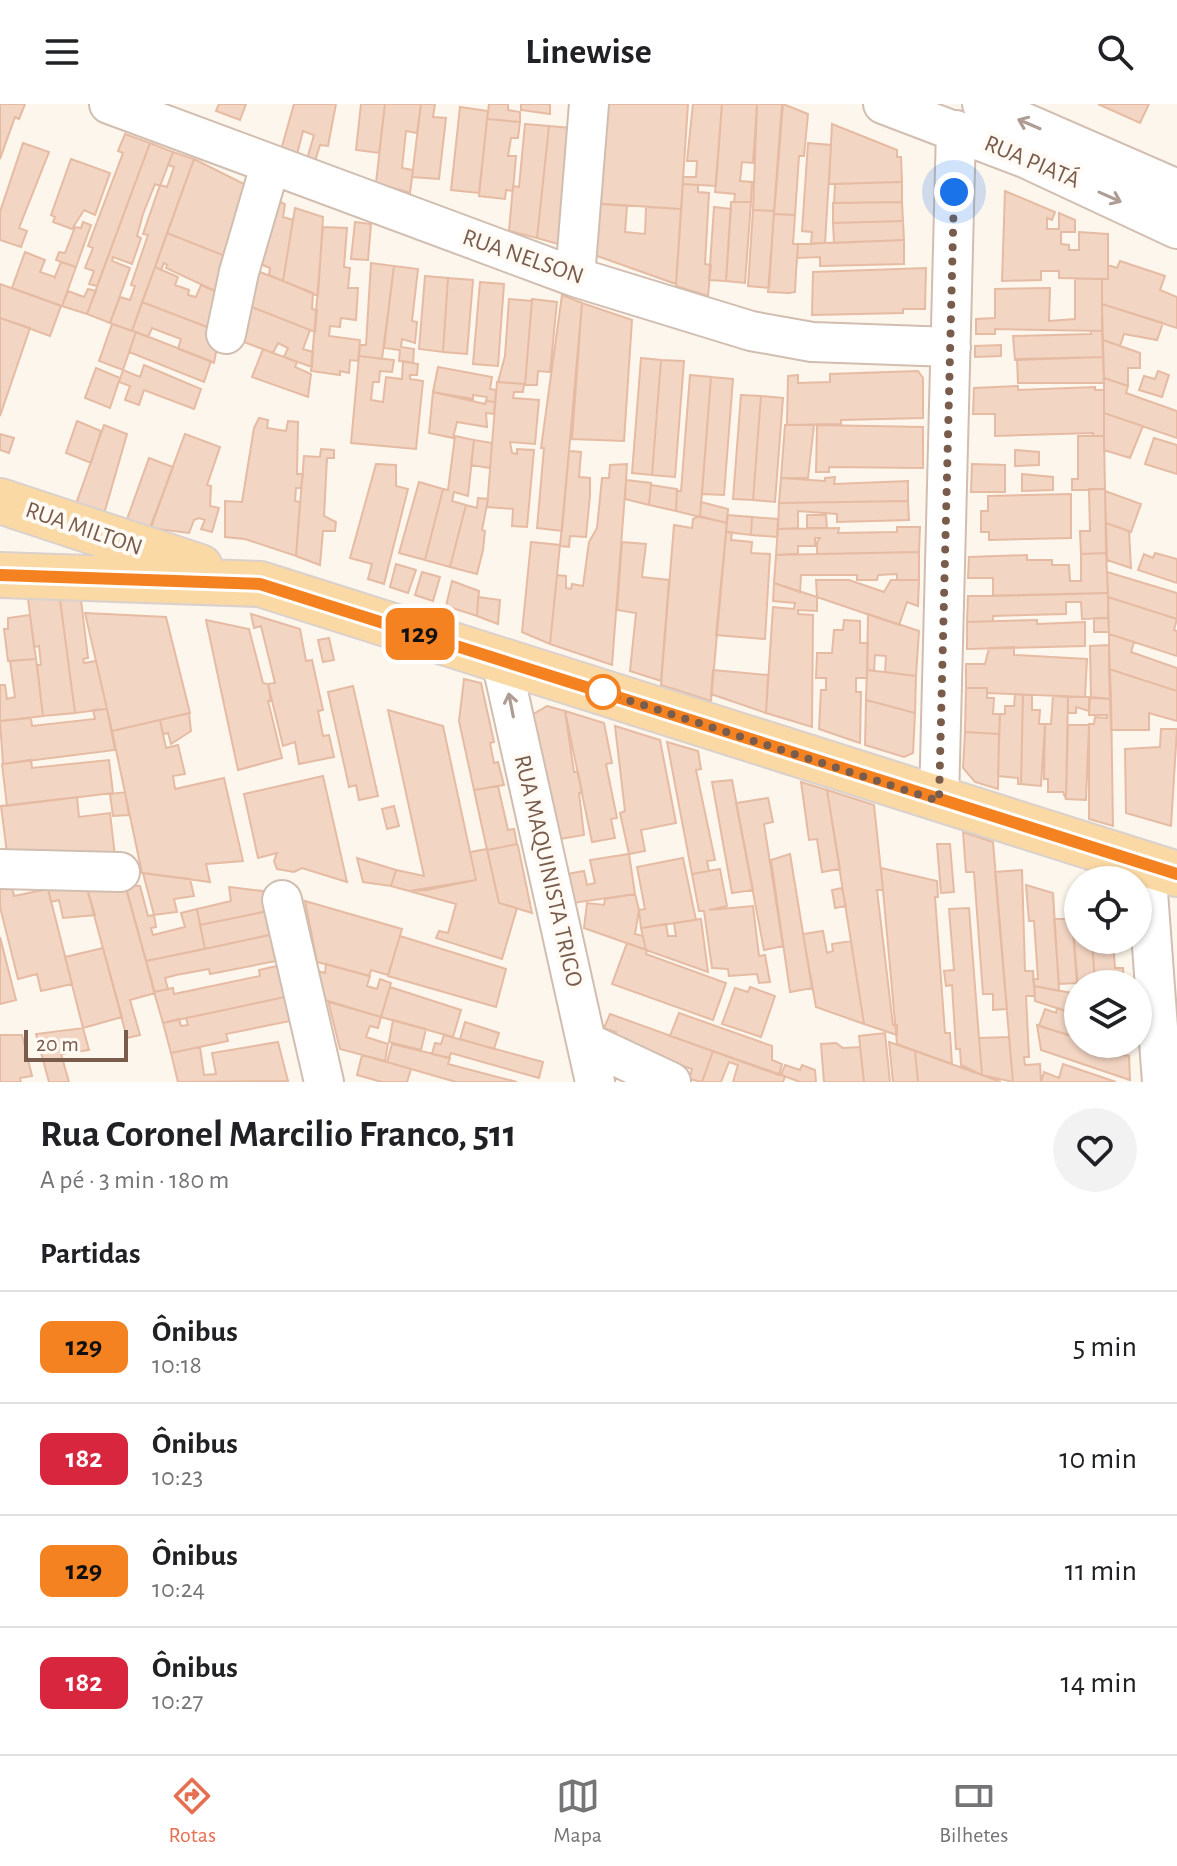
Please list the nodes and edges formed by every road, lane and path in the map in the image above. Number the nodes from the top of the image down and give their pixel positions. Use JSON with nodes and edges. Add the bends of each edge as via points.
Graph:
{"nodes":[{"id":1,"x":109,"y":104,"type":"edge"},
{"id":2,"x":589,"y":104,"type":"edge"},
{"id":3,"x":883,"y":104,"type":"edge"},
{"id":4,"x":982,"y":104,"type":"edge"},
{"id":5,"x":956,"y":130,"type":"junction"},
{"id":6,"x":270,"y":166,"type":"junction"},
{"id":7,"x":1177,"y":189,"type":"edge"},
{"id":8,"x":1177,"y":229,"type":"edge"},
{"id":9,"x":575,"y":277,"type":"junction"},
{"id":10,"x":226,"y":334,"type":"dead end"},
{"id":11,"x":951,"y":347,"type":"junction"},
{"id":12,"x":0,"y":501,"type":"edge"},
{"id":13,"x":0,"y":575,"type":"edge"},
{"id":14,"x":260,"y":584,"type":"junction"},
{"id":15,"x":501,"y":660,"type":"junction"},
{"id":16,"x":939,"y":801,"type":"junction"},
{"id":17,"x":0,"y":869,"type":"edge"},
{"id":18,"x":1162,"y":870,"type":"edge"},
{"id":19,"x":120,"y":872,"type":"dead end"},
{"id":20,"x":282,"y":900,"type":"dead end"},
{"id":21,"x":588,"y":1043,"type":"junction"},
{"id":22,"x":324,"y":1082,"type":"edge"},
{"id":23,"x":595,"y":1082,"type":"edge"},
{"id":24,"x":671,"y":1082,"type":"edge"},
{"id":25,"x":1162,"y":1082,"type":"edge"}],
"edges":[{"from":1,"to":6,"type":"street","name":"RUA NELSON"},
{"from":2,"to":9,"type":"street"},
{"from":3,"to":5,"type":"street","name":"RUA PIATÁ"},
{"from":7,"to":4,"type":"street","name":"RUA PIATÁ","one_way":true},
{"from":5,"to":8,"type":"street","name":"RUA PIATÁ","one_way":true},
{"from":5,"to":11,"type":"street"},
{"from":6,"to":9,"type":"street","name":"RUA NELSON"},
{"from":6,"to":10,"type":"street"},
{"from":9,"to":11,"type":"street","name":"RUA NELSON","via":[[751,331],[812,342]]},
{"from":11,"to":16,"type":"street"},
{"from":12,"to":14,"type":"main road","name":"RUA MILTON"},
{"from":13,"to":14,"type":"main road"},
{"from":14,"to":15,"type":"main road"},
{"from":15,"to":16,"type":"main road"},
{"from":21,"to":15,"type":"street","name":"RUA MAQUINISTA TRIGO","one_way":true},
{"from":16,"to":18,"type":"main road"},
{"from":17,"to":19,"type":"street"},
{"from":18,"to":25,"type":"street"},
{"from":20,"to":22,"type":"street"},
{"from":21,"to":23,"type":"street","name":"RUA MAQUINISTA TRIGO"},
{"from":21,"to":24,"type":"street"}]}
